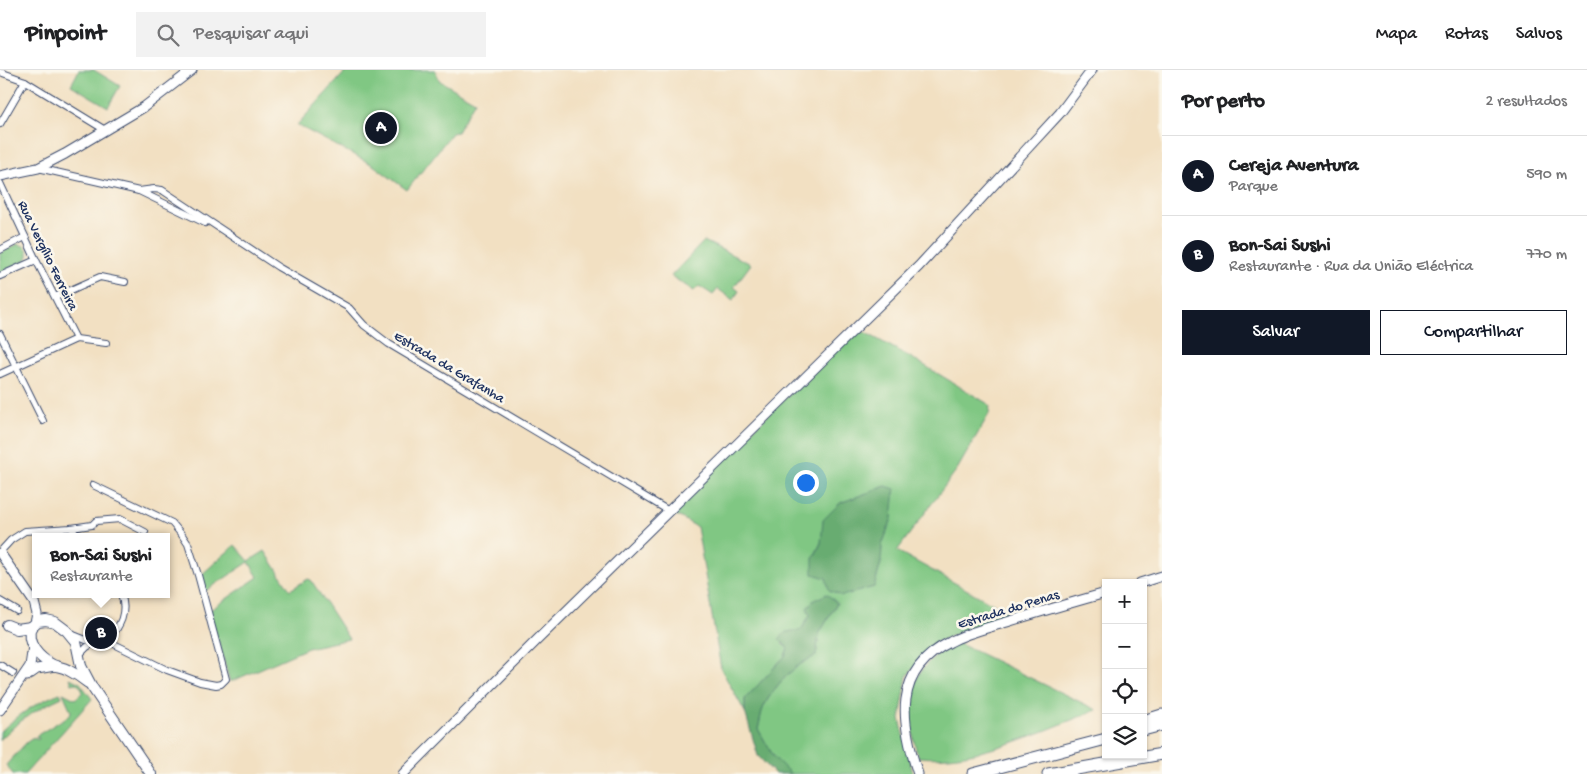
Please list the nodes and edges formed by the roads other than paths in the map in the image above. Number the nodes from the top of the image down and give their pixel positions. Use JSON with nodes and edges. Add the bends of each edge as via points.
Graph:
{"nodes":[{"id":1,"x":192,"y":70,"type":"edge"},
{"id":2,"x":1092,"y":70,"type":"edge"},
{"id":3,"x":0,"y":72,"type":"edge"},
{"id":4,"x":25,"y":81,"type":"junction"},
{"id":5,"x":0,"y":124,"type":"edge"},
{"id":6,"x":105,"y":130,"type":"junction"},
{"id":7,"x":38,"y":168,"type":"junction"},
{"id":8,"x":0,"y":176,"type":"edge"},
{"id":9,"x":0,"y":183,"type":"edge"},
{"id":10,"x":139,"y":192,"type":"junction"},
{"id":11,"x":226,"y":233,"type":"junction"},
{"id":12,"x":25,"y":237,"type":"junction"},
{"id":13,"x":0,"y":250,"type":"edge"},
{"id":14,"x":36,"y":260,"type":"junction"},
{"id":15,"x":0,"y":276,"type":"edge"},
{"id":16,"x":124,"y":282,"type":"dead end"},
{"id":17,"x":55,"y":297,"type":"junction"},
{"id":18,"x":0,"y":334,"type":"edge"},
{"id":19,"x":76,"y":339,"type":"junction"},
{"id":20,"x":106,"y":343,"type":"dead end"},
{"id":21,"x":16,"y":366,"type":"junction"},
{"id":22,"x":0,"y":374,"type":"edge"},
{"id":23,"x":43,"y":421,"type":"dead end"},
{"id":24,"x":92,"y":485,"type":"dead end"},
{"id":25,"x":669,"y":511,"type":"junction"},
{"id":26,"x":71,"y":528,"type":"junction"},
{"id":27,"x":146,"y":532,"type":"dead end"},
{"id":28,"x":75,"y":533,"type":"edge"},
{"id":29,"x":0,"y":552,"type":"edge"},
{"id":30,"x":1162,"y":576,"type":"edge"},
{"id":31,"x":1147,"y":581,"type":"edge"},
{"id":32,"x":1102,"y":594,"type":"edge"},
{"id":33,"x":122,"y":598,"type":"edge"},
{"id":34,"x":0,"y":601,"type":"edge"},
{"id":35,"x":17,"y":611,"type":"dead end"},
{"id":36,"x":3,"y":623,"type":"edge"},
{"id":37,"x":33,"y":625,"type":"junction"},
{"id":38,"x":70,"y":634,"type":"junction"},
{"id":39,"x":98,"y":641,"type":"junction"},
{"id":40,"x":108,"y":641,"type":"junction"},
{"id":41,"x":32,"y":645,"type":"junction"},
{"id":42,"x":78,"y":656,"type":"junction"},
{"id":43,"x":0,"y":665,"type":"edge"},
{"id":44,"x":60,"y":667,"type":"junction"},
{"id":45,"x":11,"y":672,"type":"dead end"},
{"id":46,"x":21,"y":681,"type":"junction"},
{"id":47,"x":92,"y":687,"type":"junction"},
{"id":48,"x":0,"y":710,"type":"edge"},
{"id":49,"x":1162,"y":715,"type":"edge"},
{"id":50,"x":1147,"y":720,"type":"edge"},
{"id":51,"x":1162,"y":725,"type":"edge"},
{"id":52,"x":1147,"y":729,"type":"edge"},
{"id":53,"x":1162,"y":731,"type":"edge"},
{"id":54,"x":1102,"y":734,"type":"edge"},
{"id":55,"x":1147,"y":734,"type":"edge"},
{"id":56,"x":1102,"y":740,"type":"edge"},
{"id":57,"x":1102,"y":745,"type":"edge"},
{"id":58,"x":1162,"y":754,"type":"edge"},
{"id":59,"x":153,"y":774,"type":"edge"},
{"id":60,"x":403,"y":774,"type":"edge"},
{"id":61,"x":918,"y":774,"type":"edge"},
{"id":62,"x":974,"y":774,"type":"edge"},
{"id":63,"x":1048,"y":774,"type":"edge"}],
"edges":[{"from":1,"to":6,"type":"street","via":[[144,107]]},
{"from":2,"to":25,"type":"street","via":[[1060,113],[919,266]]},
{"from":3,"to":4,"type":"street"},
{"from":4,"to":5,"type":"street"},
{"from":4,"to":6,"type":"street"},
{"from":6,"to":7,"type":"street"},
{"from":7,"to":8,"type":"street"},
{"from":7,"to":10,"type":"street","name":"Estrada da Grafanha"},
{"from":9,"to":12,"type":"street","name":"Rua Vergílio Ferreira"},
{"from":10,"to":11,"type":"street","name":"Estrada da Grafanha"},
{"from":10,"to":11,"type":"street","name":"Estrada da Grafanha","via":[[162,190]]},
{"from":11,"to":25,"type":"street","name":"Estrada da Grafanha","via":[[349,308],[364,325],[389,344]]},
{"from":12,"to":13,"type":"street"},
{"from":12,"to":14,"type":"street","name":"Rua Vergílio Ferreira"},
{"from":14,"to":15,"type":"street"},
{"from":14,"to":17,"type":"street","name":"Rua Vergílio Ferreira"},
{"from":16,"to":17,"type":"street","via":[[100,277]]},
{"from":17,"to":19,"type":"street","name":"Rua Vergílio Ferreira"},
{"from":18,"to":21,"type":"street"},
{"from":19,"to":20,"type":"street"},
{"from":19,"to":21,"type":"street"},
{"from":21,"to":22,"type":"street"},
{"from":21,"to":23,"type":"street"},
{"from":24,"to":40,"type":"street","via":[[172,523],[182,535],[198,575],[226,679],[216,685],[200,682]]},
{"from":25,"to":60,"type":"street"},
{"from":26,"to":27,"type":"street","via":[[120,519]]},
{"from":26,"to":28,"type":"street"},
{"from":26,"to":29,"type":"street","via":[[26,531]]},
{"from":29,"to":37,"type":"street","via":[[34,602],[37,614]]},
{"from":30,"to":31,"type":"street"},
{"from":32,"to":61,"type":"street","name":"Estrada do Penas","via":[[979,630],[949,642],[929,656],[915,674],[906,699],[906,727]]},
{"from":33,"to":40,"type":"street","via":[[122,622]]},
{"from":34,"to":35,"type":"street"},
{"from":36,"to":37,"type":"main road","via":[[17,629]]},
{"from":36,"to":41,"type":"main road"},
{"from":37,"to":38,"type":"main road","via":[[49,620]]},
{"from":37,"to":41,"type":"main road","via":[[30,634]]},
{"from":38,"to":39,"type":"street"},
{"from":38,"to":42,"type":"main road","via":[[76,642]]},
{"from":39,"to":40,"type":"street"},
{"from":39,"to":42,"type":"street"},
{"from":41,"to":44,"type":"main road","via":[[40,656]]},
{"from":41,"to":46,"type":"street","via":[[30,666]]},
{"from":42,"to":44,"type":"main road","via":[[73,665]]},
{"from":42,"to":47,"type":"main road"},
{"from":43,"to":45,"type":"street"},
{"from":44,"to":46,"type":"street","via":[[37,668]]},
{"from":44,"to":47,"type":"main road","via":[[81,677]]},
{"from":46,"to":48,"type":"street"},
{"from":47,"to":59,"type":"main road"},
{"from":49,"to":50,"type":"highway"},
{"from":51,"to":52,"type":"highway"},
{"from":53,"to":55,"type":"highway"},
{"from":54,"to":62,"type":"highway"},
{"from":56,"to":62,"type":"highway"},
{"from":57,"to":62,"type":"highway"},
{"from":58,"to":63,"type":"highway"}]}
